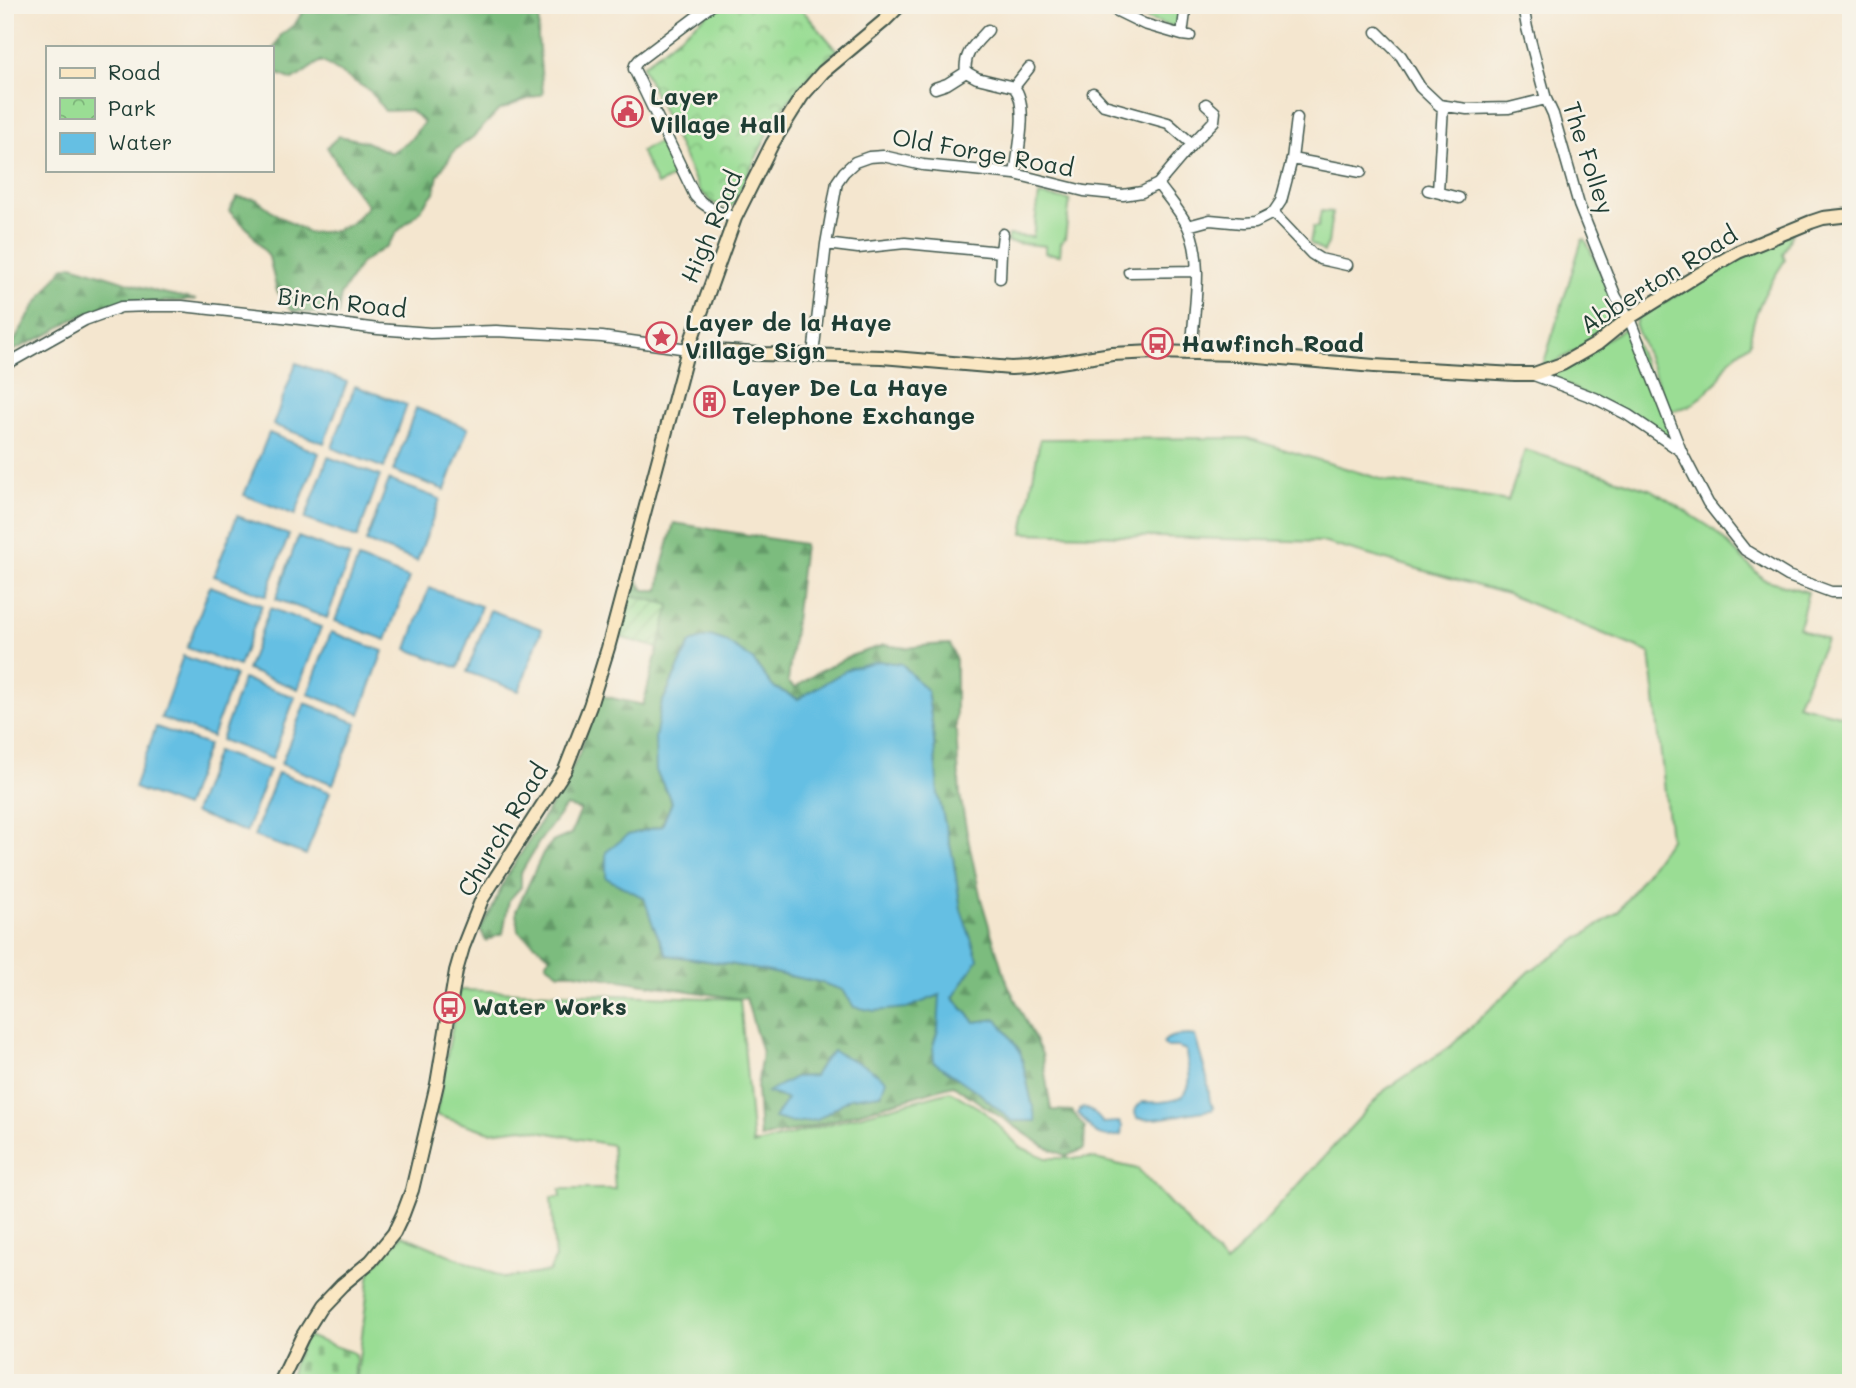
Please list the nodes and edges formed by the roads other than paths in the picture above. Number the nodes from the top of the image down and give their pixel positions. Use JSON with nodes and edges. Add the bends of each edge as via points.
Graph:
{"nodes":[{"id":1,"x":712,"y":5,"type":"edge"},
{"id":2,"x":900,"y":5,"type":"edge"},
{"id":3,"x":1186,"y":5,"type":"edge"},
{"id":4,"x":1523,"y":5,"type":"edge"},
{"id":5,"x":1103,"y":7,"type":"edge"},
{"id":6,"x":988,"y":30,"type":"dead end"},
{"id":7,"x":1377,"y":32,"type":"dead end"},
{"id":8,"x":1029,"y":68,"type":"dead end"},
{"id":9,"x":966,"y":72,"type":"junction"},
{"id":10,"x":1014,"y":87,"type":"junction"},
{"id":11,"x":935,"y":88,"type":"dead end"},
{"id":12,"x":1093,"y":93,"type":"dead end"},
{"id":13,"x":1546,"y":99,"type":"junction"},
{"id":14,"x":1206,"y":104,"type":"dead end"},
{"id":15,"x":1443,"y":106,"type":"junction"},
{"id":16,"x":1297,"y":118,"type":"dead end"},
{"id":17,"x":1192,"y":144,"type":"junction"},
{"id":18,"x":1292,"y":159,"type":"junction"},
{"id":19,"x":1361,"y":172,"type":"dead end"},
{"id":20,"x":1016,"y":174,"type":"junction"},
{"id":21,"x":1158,"y":184,"type":"junction"},
{"id":22,"x":1459,"y":198,"type":"dead end"},
{"id":23,"x":1273,"y":213,"type":"junction"},
{"id":24,"x":1851,"y":215,"type":"edge"},
{"id":25,"x":735,"y":218,"type":"junction"},
{"id":26,"x":1188,"y":226,"type":"junction"},
{"id":27,"x":1003,"y":234,"type":"dead end"},
{"id":28,"x":826,"y":244,"type":"junction"},
{"id":29,"x":1001,"y":252,"type":"junction"},
{"id":30,"x":1347,"y":265,"type":"dead end"},
{"id":31,"x":1197,"y":271,"type":"junction"},
{"id":32,"x":1129,"y":272,"type":"dead end"},
{"id":33,"x":1000,"y":278,"type":"dead end"},
{"id":34,"x":1629,"y":318,"type":"junction"},
{"id":35,"x":688,"y":349,"type":"junction"},
{"id":36,"x":1192,"y":353,"type":"junction"},
{"id":37,"x":813,"y":355,"type":"junction"},
{"id":38,"x":5,"y":365,"type":"edge"},
{"id":39,"x":1531,"y":374,"type":"junction"},
{"id":40,"x":1669,"y":419,"type":"junction"},
{"id":41,"x":1656,"y":434,"type":"junction"},
{"id":42,"x":1681,"y":451,"type":"junction"},
{"id":43,"x":1851,"y":592,"type":"edge"},
{"id":44,"x":280,"y":1383,"type":"edge"}],
"edges":[{"from":1,"to":25,"type":"street","via":[[639,60],[634,69],[695,196],[710,209]]},
{"from":2,"to":25,"type":"main road","name":"High Road","via":[[802,96]]},
{"from":3,"to":5,"type":"street","via":[[1186,36]]},
{"from":4,"to":13,"type":"street","name":"The Folley"},
{"from":6,"to":9,"type":"street","via":[[967,53]]},
{"from":7,"to":15,"type":"street","via":[[1401,56],[1420,87]]},
{"from":8,"to":10,"type":"street"},
{"from":9,"to":10,"type":"street"},
{"from":9,"to":11,"type":"street"},
{"from":10,"to":20,"type":"street","via":[[1021,98],[1024,134]]},
{"from":12,"to":17,"type":"street","via":[[1104,105],[1168,123]]},
{"from":13,"to":15,"type":"street","via":[[1509,108]]},
{"from":13,"to":34,"type":"street","name":"The Folley","via":[[1578,205]]},
{"from":14,"to":17,"type":"street","via":[[1215,112],[1214,121]]},
{"from":15,"to":22,"type":"street","via":[[1433,191]]},
{"from":16,"to":18,"type":"street"},
{"from":17,"to":21,"type":"street"},
{"from":18,"to":19,"type":"street"},
{"from":18,"to":23,"type":"street","via":[[1282,201]]},
{"from":20,"to":21,"type":"street","name":"Old Forge Road","via":[[1084,191],[1124,195]]},
{"from":20,"to":28,"type":"street","name":"Old Forge Road","via":[[923,165],[883,156],[855,162],[837,182]]},
{"from":21,"to":26,"type":"street"},
{"from":23,"to":26,"type":"street","via":[[1255,222],[1210,220]]},
{"from":23,"to":30,"type":"street","via":[[1312,254]]},
{"from":24,"to":34,"type":"main road","name":"Abberton Road","via":[[1823,218],[1738,252]]},
{"from":25,"to":35,"type":"main road","name":"High Road"},
{"from":26,"to":31,"type":"street"},
{"from":27,"to":29,"type":"street"},
{"from":28,"to":29,"type":"street","via":[[858,248],[905,243]]},
{"from":28,"to":37,"type":"street","name":"Old Forge Road"},
{"from":29,"to":33,"type":"street"},
{"from":31,"to":32,"type":"street"},
{"from":31,"to":36,"type":"street"},
{"from":34,"to":39,"type":"main road","name":"Abberton Road","via":[[1562,364]]},
{"from":34,"to":40,"type":"street","name":"The Folley"},
{"from":35,"to":37,"type":"main road"},
{"from":35,"to":38,"type":"street","name":"Birch Road","via":[[602,337],[496,331],[430,333],[152,306],[121,307],[85,320]]},
{"from":35,"to":44,"type":"main road","name":"Church Road","via":[[590,706],[565,770],[482,899],[462,951],[437,1084],[403,1214],[371,1261],[320,1308]]},
{"from":36,"to":37,"type":"main road","via":[[1112,354],[1011,368]]},
{"from":36,"to":39,"type":"main road"},
{"from":39,"to":41,"type":"street","via":[[1595,398]]},
{"from":40,"to":41,"type":"street"},
{"from":40,"to":42,"type":"street","name":"The Folley"},
{"from":41,"to":42,"type":"street"},
{"from":42,"to":43,"type":"street","name":"The Folley","via":[[1707,503],[1745,550],[1788,576],[1831,592]]}]}
